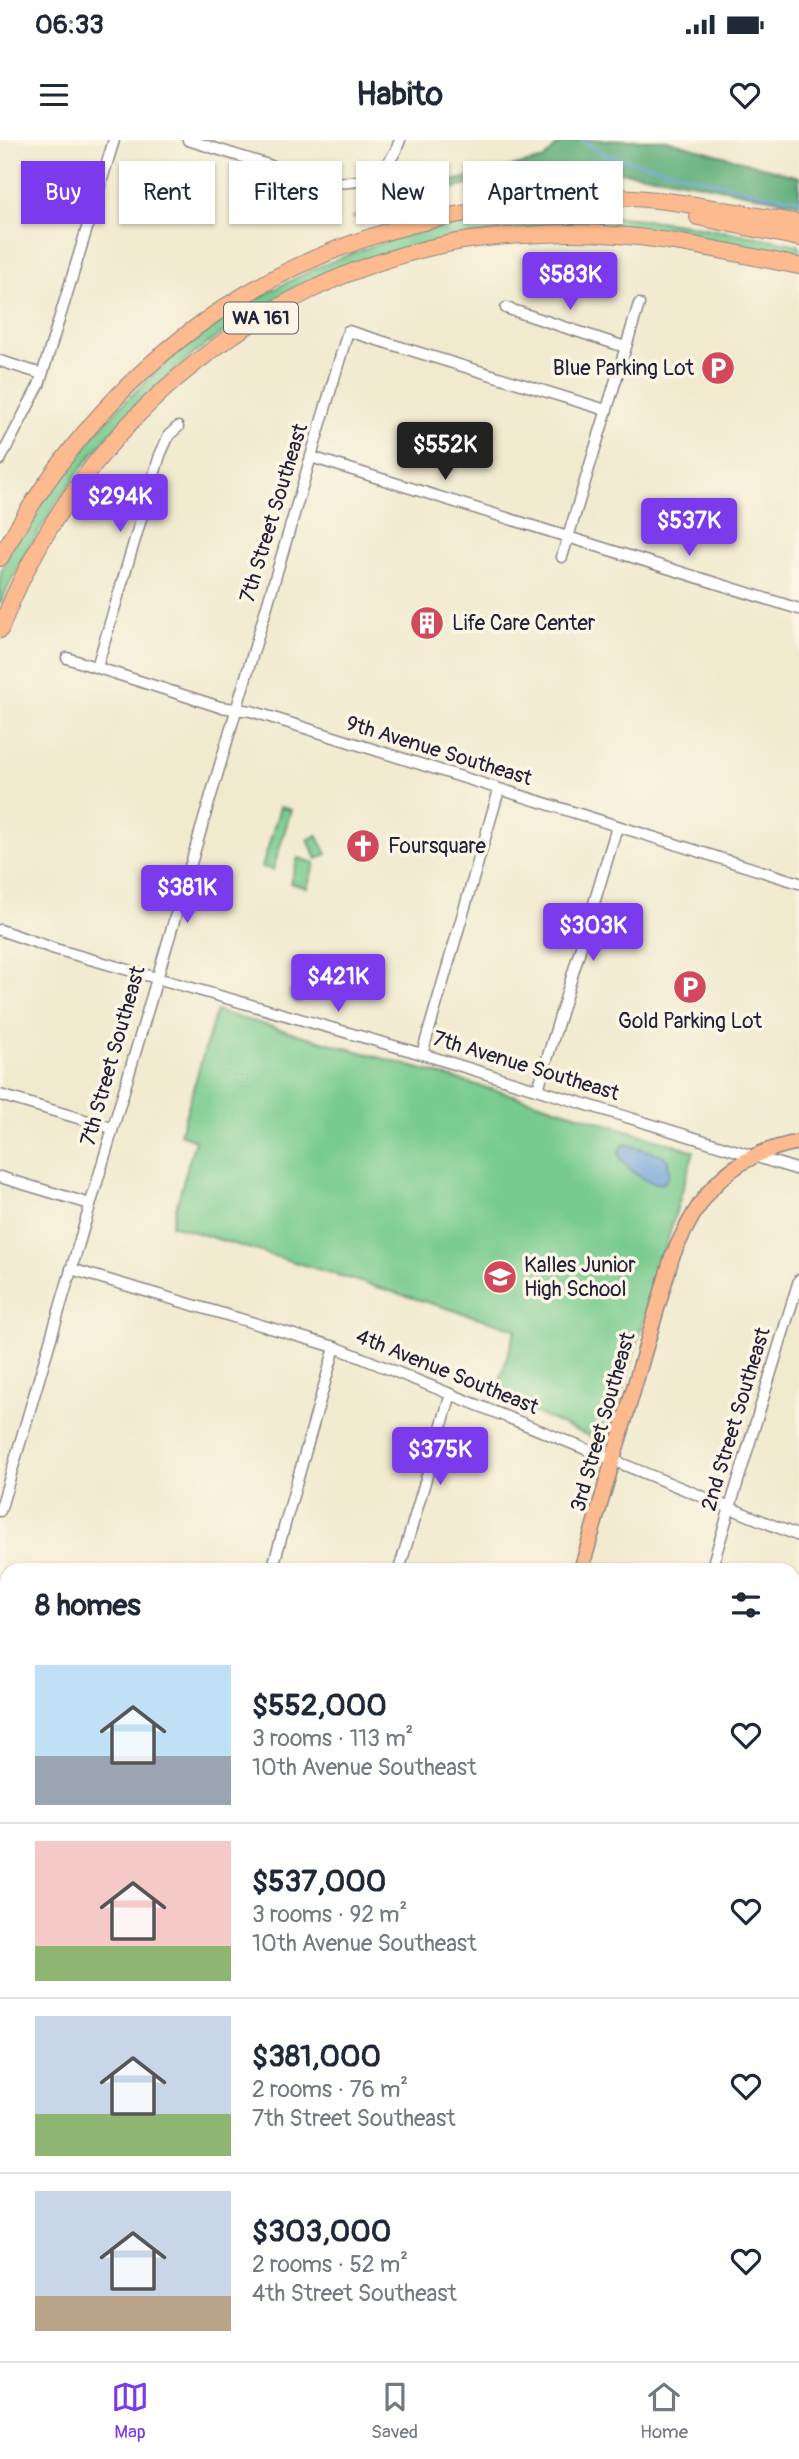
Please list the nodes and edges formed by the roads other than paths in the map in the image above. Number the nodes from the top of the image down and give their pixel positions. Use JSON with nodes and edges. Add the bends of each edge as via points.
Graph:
{"nodes":[{"id":1,"x":114,"y":140,"type":"edge"},
{"id":2,"x":188,"y":140,"type":"edge"},
{"id":3,"x":400,"y":140,"type":"edge"},
{"id":4,"x":623,"y":198,"type":"edge"},
{"id":5,"x":623,"y":205,"type":"edge"},
{"id":6,"x":463,"y":213,"type":"edge"},
{"id":7,"x":799,"y":223,"type":"edge"},
{"id":8,"x":799,"y":238,"type":"edge"},
{"id":9,"x":660,"y":239,"type":"junction"},
{"id":10,"x":799,"y":266,"type":"edge"},
{"id":11,"x":799,"y":277,"type":"edge"},
{"id":12,"x":639,"y":304,"type":"dead end"},
{"id":13,"x":506,"y":308,"type":"dead end"},
{"id":14,"x":625,"y":347,"type":"junction"},
{"id":15,"x":0,"y":361,"type":"edge"},
{"id":16,"x":42,"y":374,"type":"junction"},
{"id":17,"x":606,"y":410,"type":"junction"},
{"id":18,"x":178,"y":427,"type":"dead end"},
{"id":19,"x":311,"y":457,"type":"junction"},
{"id":20,"x":0,"y":460,"type":"edge"},
{"id":21,"x":569,"y":538,"type":"junction"},
{"id":22,"x":562,"y":557,"type":"dead end"},
{"id":23,"x":0,"y":558,"type":"edge"},
{"id":24,"x":799,"y":609,"type":"edge"},
{"id":25,"x":0,"y":630,"type":"edge"},
{"id":26,"x":67,"y":658,"type":"dead end"},
{"id":27,"x":97,"y":667,"type":"junction"},
{"id":28,"x":234,"y":708,"type":"junction"},
{"id":29,"x":499,"y":790,"type":"junction"},
{"id":30,"x":617,"y":827,"type":"junction"},
{"id":31,"x":799,"y":883,"type":"edge"},
{"id":32,"x":0,"y":930,"type":"edge"},
{"id":33,"x":155,"y":979,"type":"junction"},
{"id":34,"x":422,"y":1054,"type":"junction"},
{"id":35,"x":538,"y":1089,"type":"junction"},
{"id":36,"x":0,"y":1095,"type":"edge"},
{"id":37,"x":112,"y":1128,"type":"junction"},
{"id":38,"x":799,"y":1142,"type":"edge"},
{"id":39,"x":753,"y":1155,"type":"junction"},
{"id":40,"x":799,"y":1170,"type":"edge"},
{"id":41,"x":0,"y":1177,"type":"edge"},
{"id":42,"x":90,"y":1205,"type":"junction"},
{"id":43,"x":71,"y":1269,"type":"junction"},
{"id":44,"x":799,"y":1280,"type":"edge"},
{"id":45,"x":335,"y":1347,"type":"junction"},
{"id":46,"x":452,"y":1394,"type":"junction"},
{"id":47,"x":613,"y":1462,"type":"junction"},
{"id":48,"x":729,"y":1508,"type":"junction"},
{"id":49,"x":0,"y":1511,"type":"edge"},
{"id":50,"x":799,"y":1536,"type":"edge"},
{"id":51,"x":274,"y":1563,"type":"edge"},
{"id":52,"x":401,"y":1563,"type":"edge"},
{"id":53,"x":583,"y":1563,"type":"edge"},
{"id":54,"x":713,"y":1563,"type":"edge"}],
"edges":[{"from":1,"to":16,"type":"street"},
{"from":2,"to":3,"type":"street","via":[[316,181],[342,184],[380,170]]},
{"from":4,"to":7,"type":"highway"},
{"from":5,"to":8,"type":"highway","number":"WA 161"},
{"from":6,"to":23,"type":"highway","number":"WA 161","via":[[360,238],[287,271],[190,331],[131,379],[87,426],[44,482]]},
{"from":9,"to":10,"type":"highway","number":"WA 161"},
{"from":9,"to":11,"type":"highway"},
{"from":9,"to":25,"type":"highway","number":"WA 161","via":[[571,233],[457,242],[337,280],[254,322],[166,387],[97,459],[48,527]]},
{"from":12,"to":14,"type":"street"},
{"from":13,"to":14,"type":"street"},
{"from":14,"to":17,"type":"street"},
{"from":15,"to":16,"type":"street"},
{"from":16,"to":20,"type":"street"},
{"from":17,"to":19,"type":"street","name":"7th Street Southeast","via":[[348,331]]},
{"from":17,"to":21,"type":"street"},
{"from":18,"to":27,"type":"street","via":[[162,449]]},
{"from":19,"to":21,"type":"street"},
{"from":19,"to":28,"type":"street","name":"7th Street Southeast"},
{"from":21,"to":22,"type":"street"},
{"from":21,"to":24,"type":"street"},
{"from":26,"to":27,"type":"street","name":"9th Avenue Southeast"},
{"from":27,"to":28,"type":"street","name":"9th Avenue Southeast"},
{"from":28,"to":29,"type":"street","name":"9th Avenue Southeast"},
{"from":28,"to":33,"type":"street","name":"7th Street Southeast"},
{"from":29,"to":30,"type":"street","name":"9th Avenue Southeast"},
{"from":29,"to":34,"type":"street"},
{"from":30,"to":31,"type":"street","name":"9th Avenue Southeast"},
{"from":30,"to":35,"type":"street"},
{"from":32,"to":33,"type":"street","name":"7th Avenue Southeast"},
{"from":33,"to":34,"type":"street","name":"7th Avenue Southeast"},
{"from":33,"to":37,"type":"street","name":"7th Street Southeast"},
{"from":34,"to":35,"type":"street","name":"7th Avenue Southeast"},
{"from":35,"to":39,"type":"street","name":"7th Avenue Southeast"},
{"from":36,"to":37,"type":"street"},
{"from":37,"to":42,"type":"street","name":"7th Street Southeast"},
{"from":38,"to":39,"type":"main road","name":"3rd Street Southeast"},
{"from":39,"to":40,"type":"street","name":"7th Avenue Southeast"},
{"from":39,"to":47,"type":"main road","name":"3rd Street Southeast","via":[[707,1193],[672,1257]]},
{"from":41,"to":42,"type":"street"},
{"from":42,"to":43,"type":"street","name":"7th Street Southeast"},
{"from":43,"to":45,"type":"street","name":"4th Avenue Southeast"},
{"from":43,"to":49,"type":"street","name":"7th Street Southeast"},
{"from":44,"to":48,"type":"street","name":"2nd Street Southeast"},
{"from":45,"to":46,"type":"street","name":"4th Avenue Southeast"},
{"from":45,"to":51,"type":"street"},
{"from":46,"to":47,"type":"street","name":"4th Avenue Southeast"},
{"from":46,"to":52,"type":"street"},
{"from":47,"to":48,"type":"street","name":"4th Avenue Southeast"},
{"from":47,"to":53,"type":"main road","name":"3rd Street Southeast"},
{"from":48,"to":50,"type":"street","name":"4th Avenue Southeast"},
{"from":48,"to":54,"type":"street","name":"2nd Street Southeast"}]}
